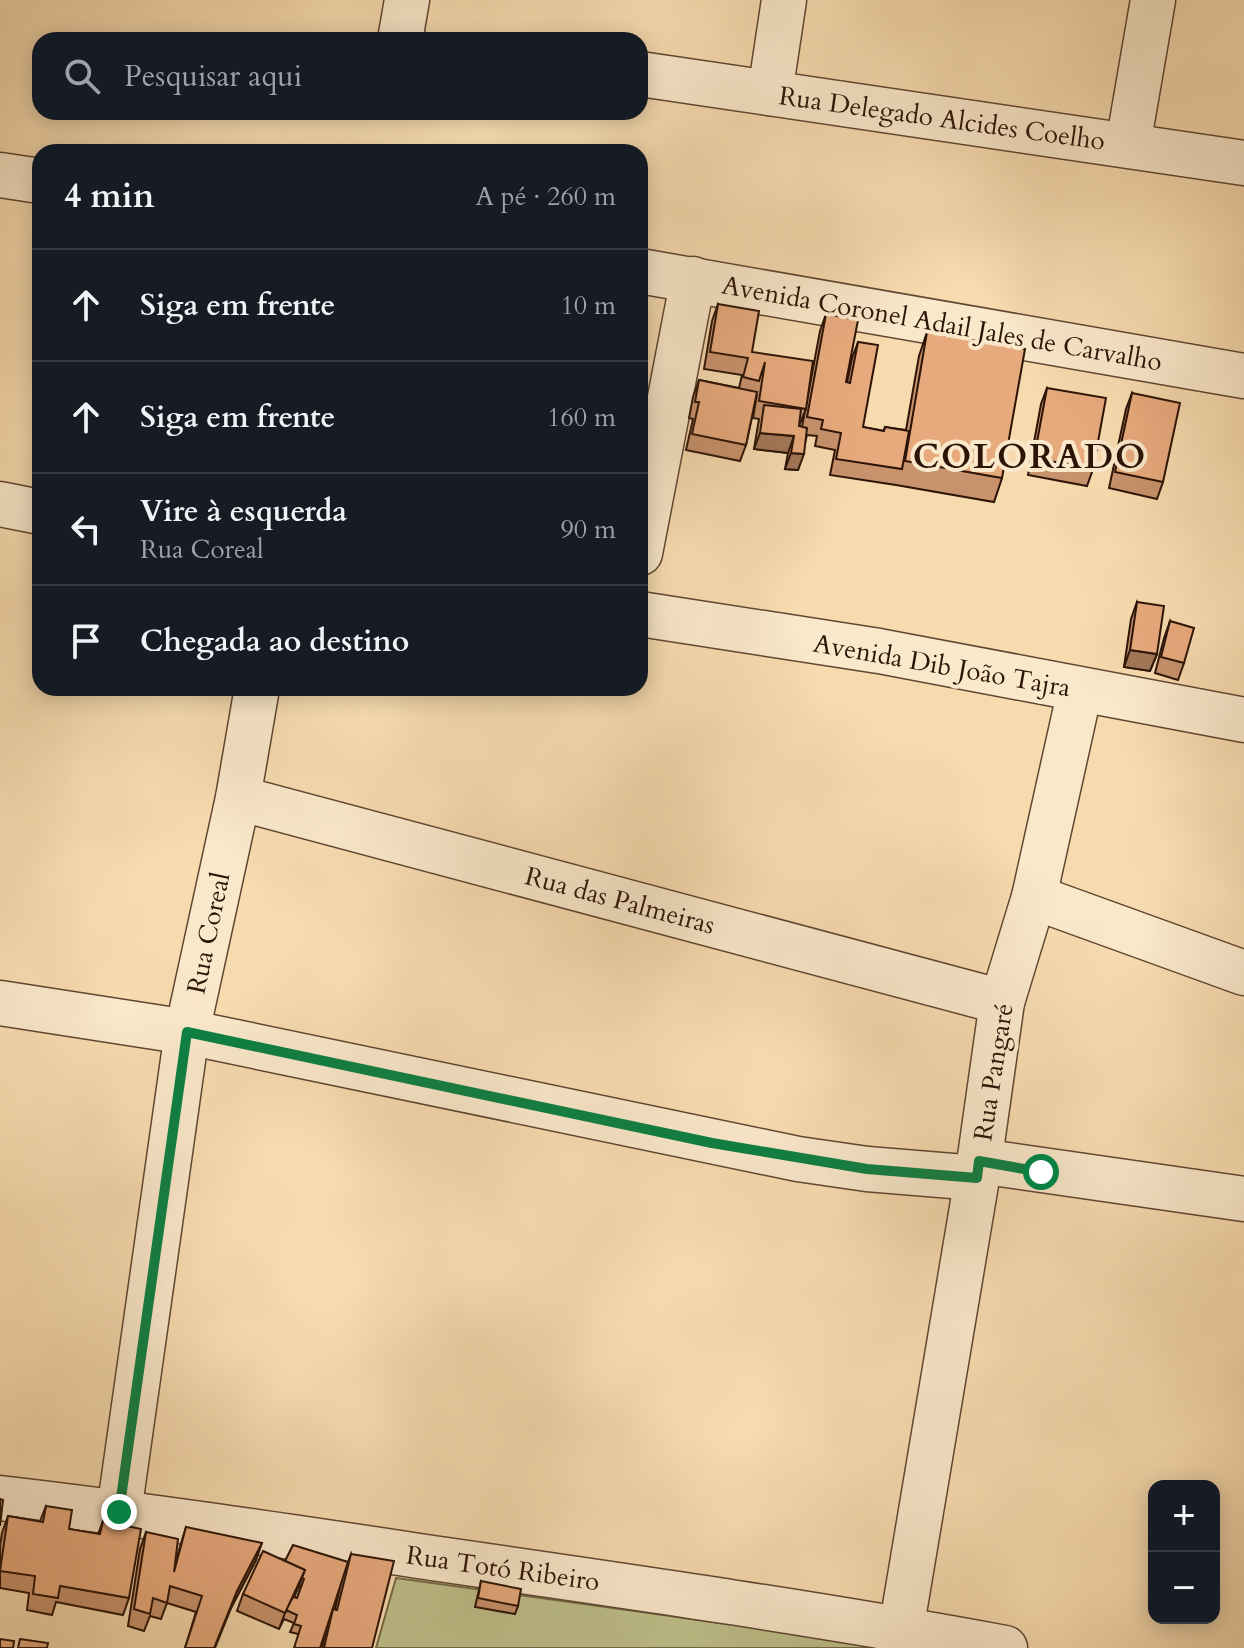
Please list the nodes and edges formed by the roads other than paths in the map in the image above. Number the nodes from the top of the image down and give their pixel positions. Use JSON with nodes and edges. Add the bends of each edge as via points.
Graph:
{"nodes":[{"id":1,"x":407,"y":0,"type":"edge"},
{"id":2,"x":784,"y":0,"type":"edge"},
{"id":3,"x":1153,"y":0,"type":"edge"},
{"id":4,"x":403,"y":32,"type":"edge"},
{"id":5,"x":648,"y":75,"type":"edge"},
{"id":6,"x":770,"y":93,"type":"junction"},
{"id":7,"x":1128,"y":145,"type":"junction"},
{"id":8,"x":1244,"y":163,"type":"edge"},
{"id":9,"x":0,"y":175,"type":"edge"},
{"id":10,"x":32,"y":180,"type":"edge"},
{"id":11,"x":648,"y":272,"type":"edge"},
{"id":12,"x":693,"y":279,"type":"junction"},
{"id":13,"x":1244,"y":376,"type":"edge"},
{"id":14,"x":0,"y":504,"type":"edge"},
{"id":15,"x":32,"y":510,"type":"edge"},
{"id":16,"x":648,"y":512,"type":"edge"},
{"id":17,"x":648,"y":615,"type":"edge"},
{"id":18,"x":1080,"y":690,"type":"junction"},
{"id":19,"x":256,"y":696,"type":"edge"},
{"id":20,"x":1244,"y":720,"type":"edge"},
{"id":21,"x":238,"y":798,"type":"junction"},
{"id":22,"x":1034,"y":897,"type":"junction"},
{"id":23,"x":1244,"y":973,"type":"edge"},
{"id":24,"x":1002,"y":1002,"type":"junction"},
{"id":25,"x":0,"y":1003,"type":"edge"},
{"id":26,"x":187,"y":1032,"type":"junction"},
{"id":27,"x":978,"y":1170,"type":"junction"},
{"id":28,"x":1244,"y":1199,"type":"edge"},
{"id":29,"x":0,"y":1498,"type":"edge"},
{"id":30,"x":119,"y":1512,"type":"junction"},
{"id":31,"x":900,"y":1638,"type":"edge"},
{"id":32,"x":1005,"y":1648,"type":"edge"}],
"edges":[{"from":1,"to":4,"type":"street"},
{"from":2,"to":6,"type":"street"},
{"from":3,"to":7,"type":"street"},
{"from":5,"to":6,"type":"street","name":"Rua Delegado Alcides Coelho"},
{"from":6,"to":7,"type":"street","name":"Rua Delegado Alcides Coelho"},
{"from":7,"to":8,"type":"street","name":"Rua Delegado Alcides Coelho"},
{"from":9,"to":10,"type":"street"},
{"from":11,"to":12,"type":"street","name":"Avenida Coronel Adail Jales de Carvalho"},
{"from":12,"to":13,"type":"street","name":"Avenida Coronel Adail Jales de Carvalho"},
{"from":12,"to":16,"type":"street"},
{"from":14,"to":15,"type":"street"},
{"from":17,"to":18,"type":"street","name":"Avenida Dib João Tajra","via":[[879,651]]},
{"from":18,"to":20,"type":"street","name":"Avenida Dib João Tajra"},
{"from":18,"to":22,"type":"street","name":"Rua Pangaré"},
{"from":19,"to":21,"type":"street","name":"Rua Coreal"},
{"from":21,"to":24,"type":"street","name":"Rua das Palmeiras"},
{"from":21,"to":26,"type":"street","name":"Rua Coreal"},
{"from":22,"to":23,"type":"street"},
{"from":22,"to":24,"type":"street","name":"Rua Pangaré"},
{"from":24,"to":27,"type":"street","name":"Rua Pangaré"},
{"from":25,"to":26,"type":"street"},
{"from":26,"to":27,"type":"street","via":[[755,1151],[867,1169]]},
{"from":26,"to":30,"type":"street","name":"Rua Coreal"},
{"from":27,"to":28,"type":"street"},
{"from":27,"to":31,"type":"street","name":"Rua Pangaré"},
{"from":29,"to":30,"type":"street","name":"Rua Totó Ribeiro"},
{"from":30,"to":31,"type":"street","name":"Rua Totó Ribeiro"},
{"from":31,"to":32,"type":"street","name":"Rua Totó Ribeiro"}]}
